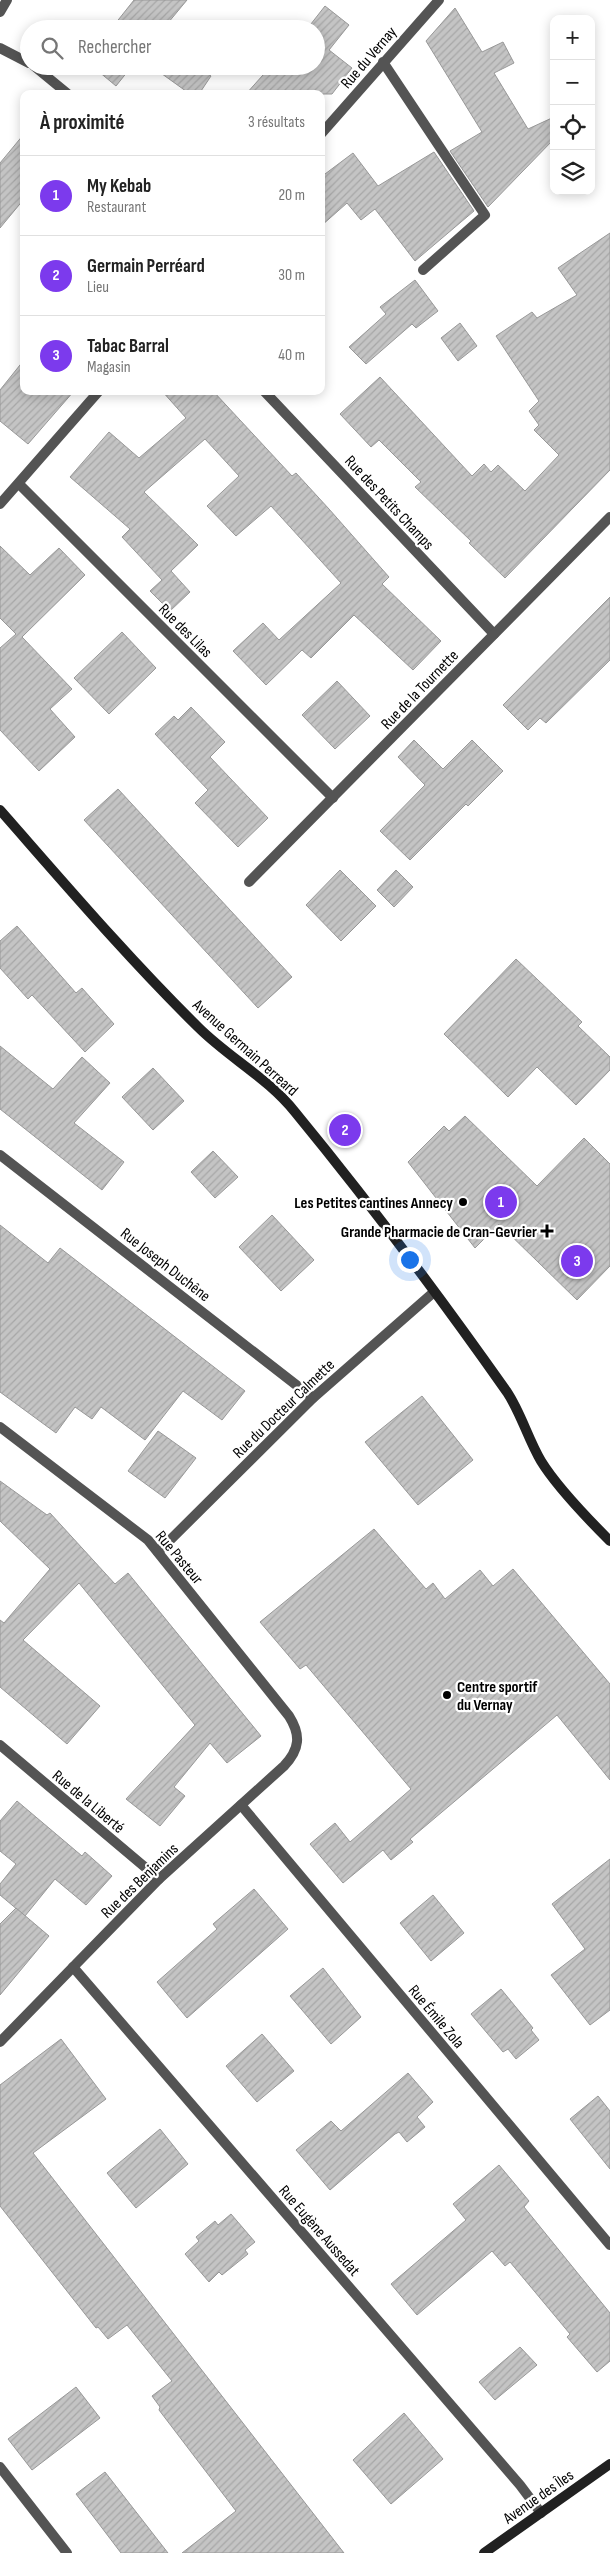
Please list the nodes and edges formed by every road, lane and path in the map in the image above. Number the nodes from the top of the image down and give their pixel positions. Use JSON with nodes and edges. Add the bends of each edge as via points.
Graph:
{"nodes":[{"id":1,"x":7,"y":0,"type":"edge"},
{"id":2,"x":439,"y":0,"type":"edge"},
{"id":3,"x":0,"y":12,"type":"edge"},
{"id":4,"x":0,"y":48,"type":"edge"},
{"id":5,"x":20,"y":58,"type":"edge"},
{"id":6,"x":383,"y":62,"type":"junction"},
{"id":7,"x":45,"y":75,"type":"edge"},
{"id":8,"x":63,"y":90,"type":"edge"},
{"id":9,"x":325,"y":129,"type":"edge"},
{"id":10,"x":423,"y":270,"type":"dead end"},
{"id":11,"x":96,"y":395,"type":"edge"},
{"id":12,"x":268,"y":395,"type":"edge"},
{"id":13,"x":18,"y":484,"type":"junction"},
{"id":14,"x":0,"y":504,"type":"edge"},
{"id":15,"x":610,"y":517,"type":"edge"},
{"id":16,"x":494,"y":634,"type":"junction"},
{"id":17,"x":333,"y":798,"type":"junction"},
{"id":18,"x":0,"y":810,"type":"edge"},
{"id":19,"x":249,"y":882,"type":"dead end"},
{"id":20,"x":0,"y":1155,"type":"edge"},
{"id":21,"x":434,"y":1292,"type":"junction"},
{"id":22,"x":313,"y":1398,"type":"junction"},
{"id":23,"x":0,"y":1427,"type":"edge"},
{"id":24,"x":610,"y":1541,"type":"edge"},
{"id":25,"x":158,"y":1552,"type":"junction"},
{"id":26,"x":298,"y":1741,"type":"joint"},
{"id":27,"x":0,"y":1745,"type":"edge"},
{"id":28,"x":241,"y":1805,"type":"junction"},
{"id":29,"x":160,"y":1879,"type":"junction"},
{"id":30,"x":74,"y":1967,"type":"junction"},
{"id":31,"x":0,"y":2042,"type":"edge"},
{"id":32,"x":610,"y":2246,"type":"edge"},
{"id":33,"x":610,"y":2464,"type":"edge"},
{"id":34,"x":0,"y":2467,"type":"edge"},
{"id":35,"x":541,"y":2513,"type":"junction"},
{"id":36,"x":67,"y":2553,"type":"edge"},
{"id":37,"x":484,"y":2553,"type":"edge"}],
"edges":[{"from":1,"to":3,"type":"street"},
{"from":2,"to":6,"type":"street","name":"Rue du Vernay"},
{"from":4,"to":5,"type":"street"},
{"from":6,"to":9,"type":"street","name":"Rue du Vernay"},
{"from":6,"to":10,"type":"street","via":[[485,215]]},
{"from":7,"to":8,"type":"street"},
{"from":11,"to":13,"type":"street"},
{"from":12,"to":16,"type":"street","name":"Rue des Petits Champs"},
{"from":13,"to":14,"type":"street"},
{"from":13,"to":17,"type":"street","name":"Rue des Lilas"},
{"from":15,"to":16,"type":"street","name":"Rue de la Tournette"},
{"from":16,"to":17,"type":"street","name":"Rue de la Tournette"},
{"from":17,"to":19,"type":"street","name":"Rue de la Tournette"},
{"from":18,"to":21,"type":"main road","name":"Avenue Germain Perreard","via":[[117,943],[196,1025],[284,1099]]},
{"from":20,"to":22,"type":"street","name":"Rue Joseph Duchêne"},
{"from":21,"to":22,"type":"street","name":"Rue du Docteur Calmette"},
{"from":21,"to":24,"type":"main road","name":"Avenue Germain Perreard","via":[[512,1400],[547,1470]]},
{"from":22,"to":25,"type":"street","name":"Rue du Docteur Calmette"},
{"from":23,"to":25,"type":"street","name":"Rue Pasteur","via":[[137,1531]]},
{"from":25,"to":26,"type":"street","name":"Rue Pasteur","via":[[289,1716]]},
{"from":26,"to":28,"type":"street","name":"Rue des Benjamins","via":[[292,1758]]},
{"from":27,"to":29,"type":"street","name":"Rue de la Liberté"},
{"from":28,"to":29,"type":"street","name":"Rue des Benjamins"},
{"from":28,"to":32,"type":"street","name":"Rue Émile Zola"},
{"from":29,"to":30,"type":"street","name":"Rue des Benjamins"},
{"from":30,"to":31,"type":"street","name":"Rue des Benjamins"},
{"from":30,"to":35,"type":"street","name":"Rue Eugène Aussedat"},
{"from":33,"to":35,"type":"main road","name":"Avenue des Îles"},
{"from":34,"to":36,"type":"street"},
{"from":35,"to":37,"type":"main road","name":"Avenue des Îles"}]}
